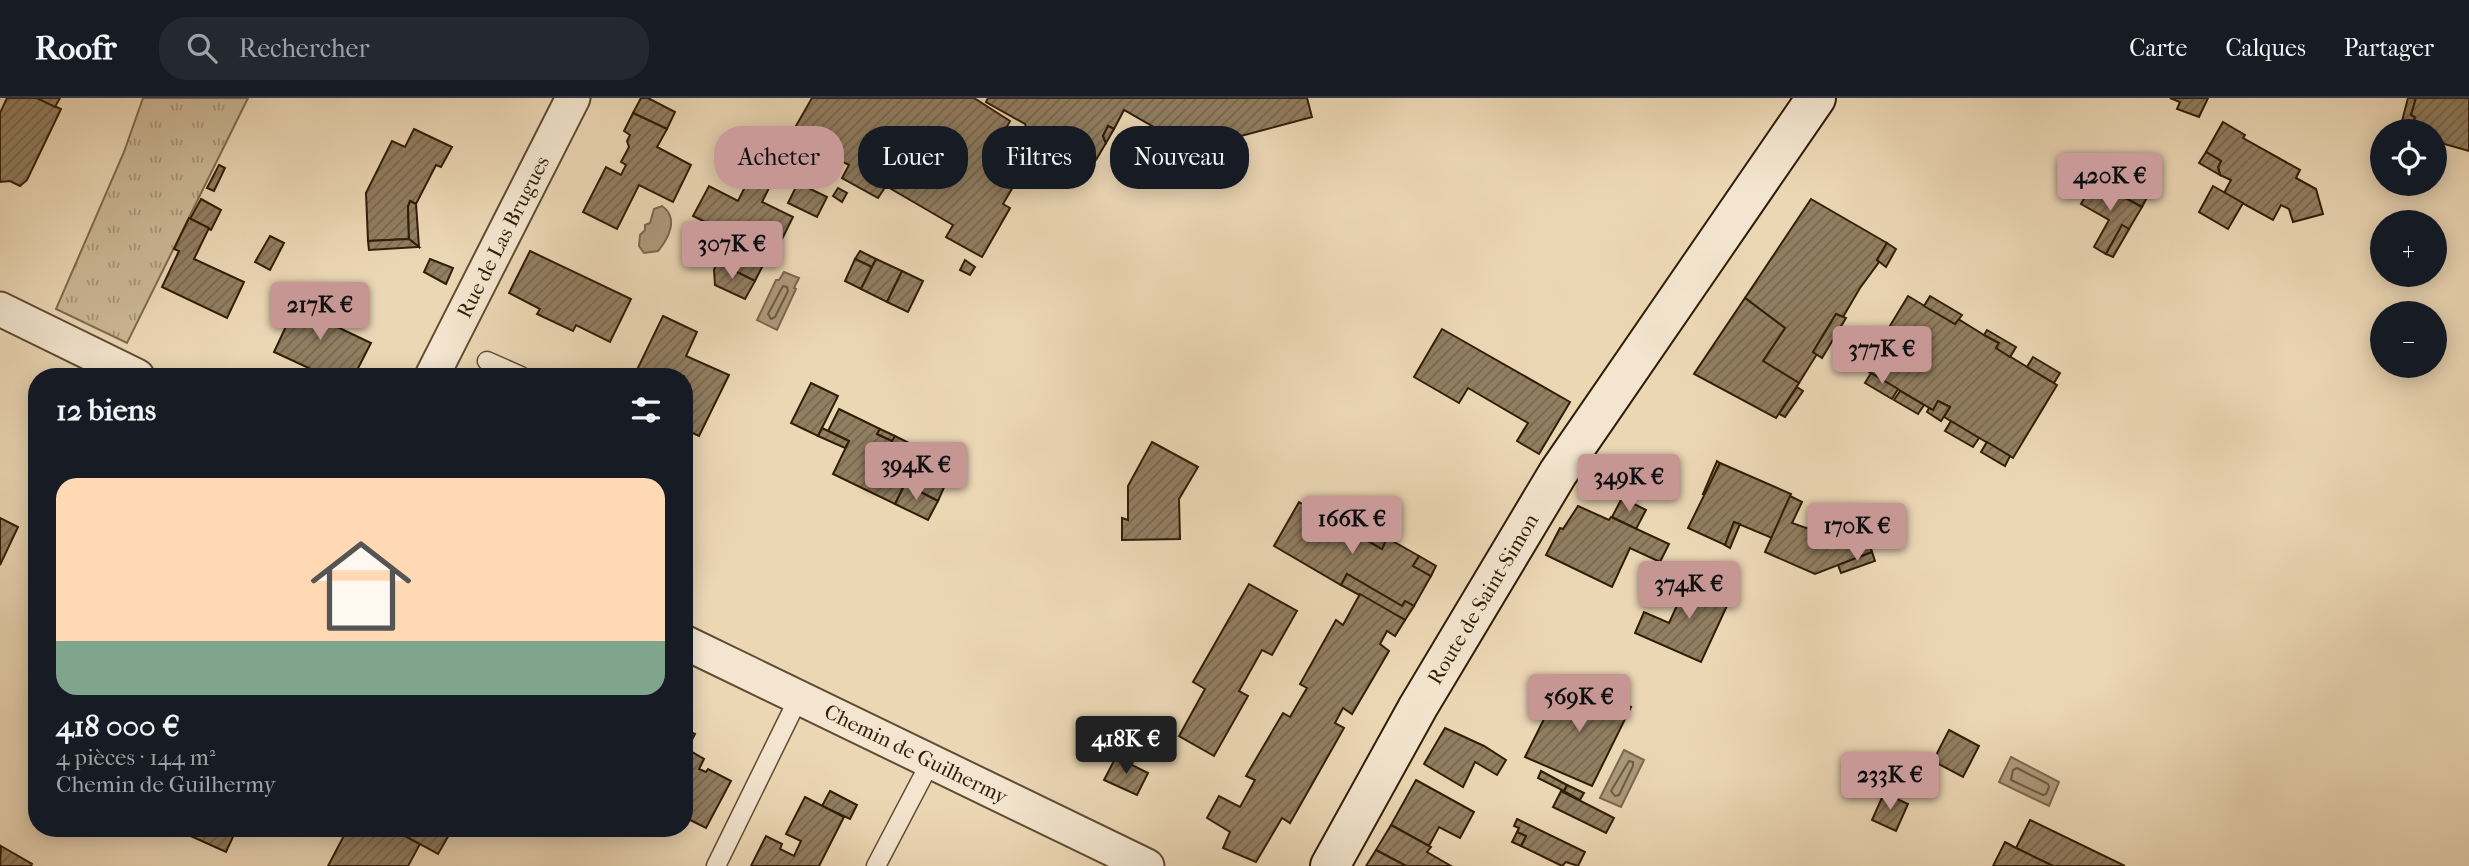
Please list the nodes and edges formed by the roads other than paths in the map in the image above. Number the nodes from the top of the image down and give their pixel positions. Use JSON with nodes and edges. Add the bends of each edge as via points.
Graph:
{"nodes":[{"id":1,"x":573,"y":98,"type":"edge"},
{"id":2,"x":1816,"y":98,"type":"edge"},
{"id":3,"x":0,"y":309,"type":"edge"},
{"id":4,"x":486,"y":361,"type":"dead end"},
{"id":5,"x":121,"y":368,"type":"edge"},
{"id":6,"x":436,"y":368,"type":"edge"},
{"id":7,"x":502,"y":368,"type":"edge"},
{"id":8,"x":693,"y":646,"type":"edge"},
{"id":9,"x":799,"y":697,"type":"junction"},
{"id":10,"x":931,"y":761,"type":"junction"},
{"id":11,"x":716,"y":866,"type":"edge"},
{"id":12,"x":876,"y":866,"type":"edge"},
{"id":13,"x":1147,"y":866,"type":"edge"},
{"id":14,"x":1330,"y":866,"type":"edge"}],
"edges":[{"from":1,"to":6,"type":"street","name":"Rue de Las Brugues"},
{"from":2,"to":14,"type":"main road","name":"Route de Saint-Simon","via":[[1558,473],[1418,707]]},
{"from":3,"to":5,"type":"street"},
{"from":4,"to":7,"type":"lane"},
{"from":8,"to":9,"type":"street","name":"Chemin de Guilhermy"},
{"from":9,"to":10,"type":"street","name":"Chemin de Guilhermy"},
{"from":9,"to":11,"type":"lane"},
{"from":10,"to":12,"type":"lane"},
{"from":10,"to":13,"type":"street","name":"Chemin de Guilhermy"}]}
